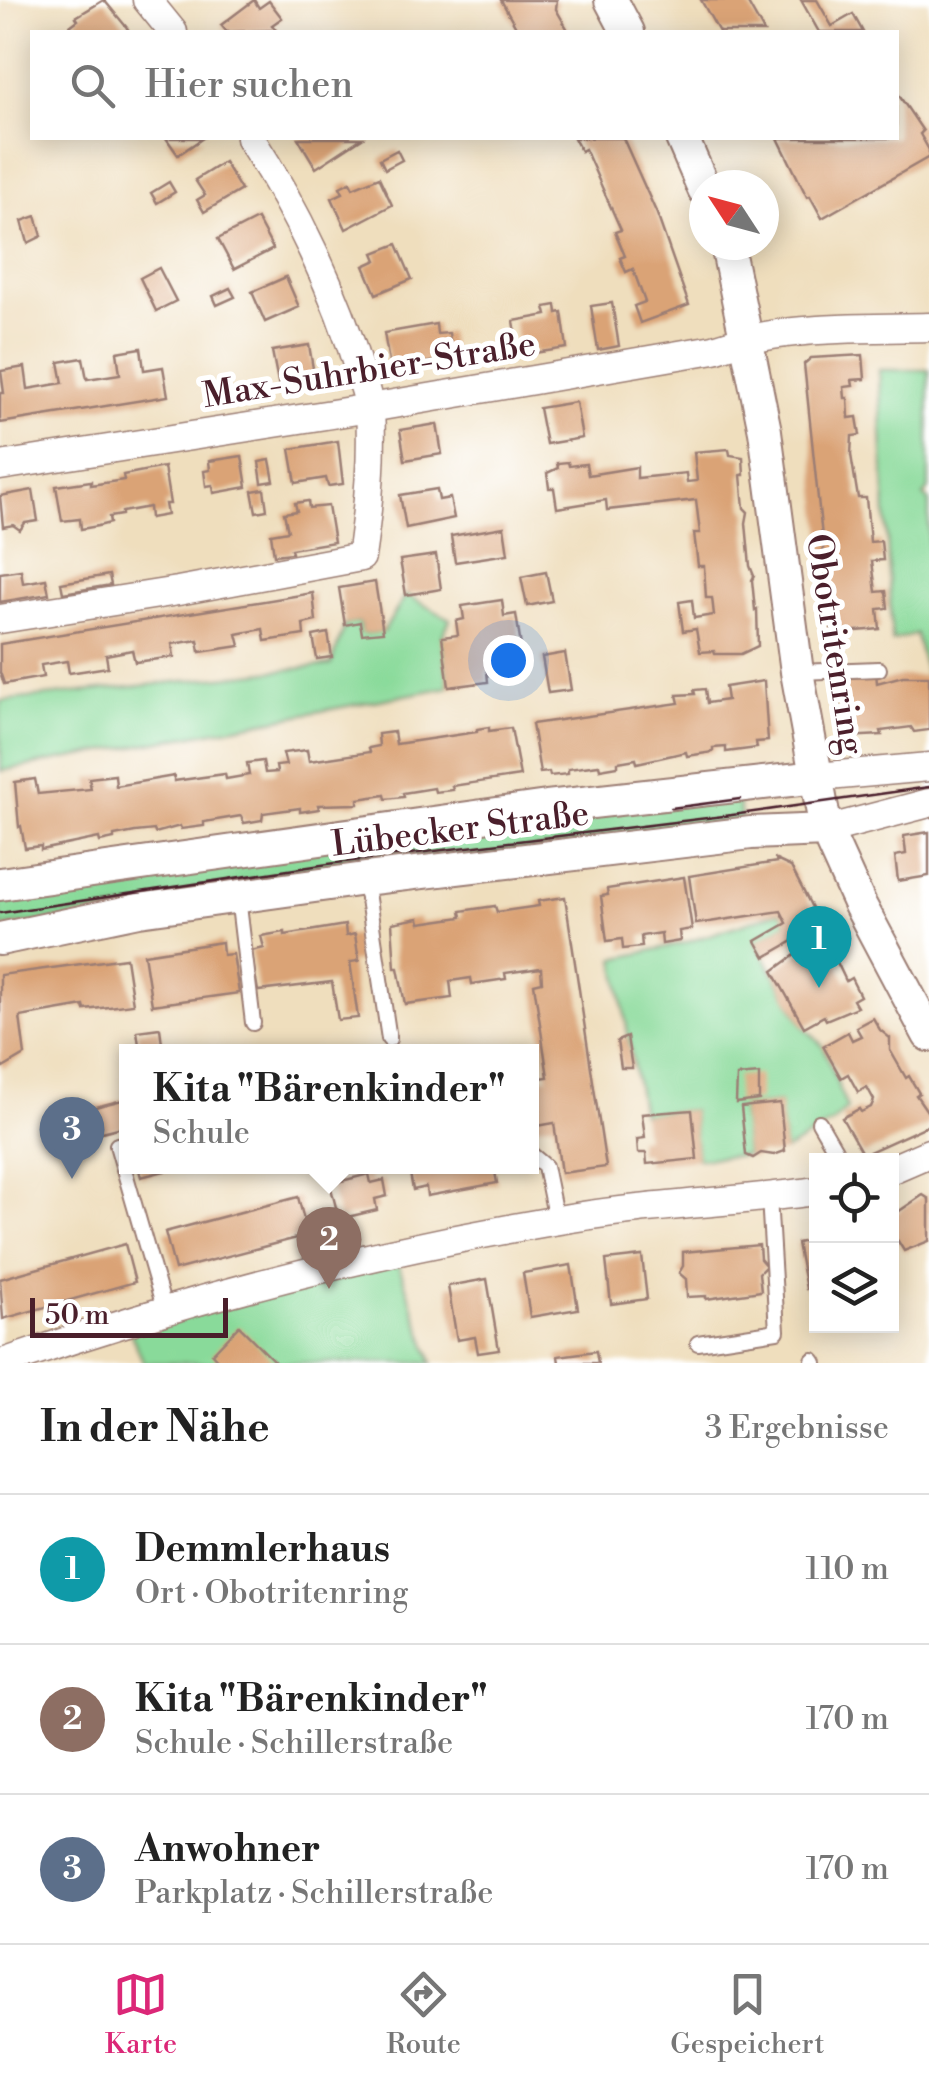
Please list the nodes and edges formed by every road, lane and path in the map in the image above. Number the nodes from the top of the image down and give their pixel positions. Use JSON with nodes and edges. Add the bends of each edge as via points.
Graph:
{"nodes":[{"id":1,"x":147,"y":0,"type":"edge"},
{"id":2,"x":611,"y":0,"type":"edge"},
{"id":3,"x":170,"y":30,"type":"edge"},
{"id":4,"x":627,"y":30,"type":"edge"},
{"id":5,"x":251,"y":140,"type":"edge"},
{"id":6,"x":683,"y":140,"type":"edge"},
{"id":7,"x":696,"y":170,"type":"edge"},
{"id":8,"x":730,"y":260,"type":"edge"},
{"id":9,"x":929,"y":328,"type":"edge"},
{"id":10,"x":748,"y":337,"type":"junction"},
{"id":11,"x":370,"y":408,"type":"junction"},
{"id":12,"x":0,"y":466,"type":"edge"},
{"id":13,"x":0,"y":619,"type":"edge"},
{"id":14,"x":879,"y":669,"type":"dead end"},
{"id":15,"x":798,"y":672,"type":"junction"},
{"id":16,"x":929,"y":768,"type":"edge"},
{"id":17,"x":817,"y":777,"type":"junction"},
{"id":18,"x":929,"y":803,"type":"edge"},
{"id":19,"x":826,"y":830,"type":"junction"},
{"id":20,"x":365,"y":879,"type":"junction"},
{"id":21,"x":0,"y":884,"type":"edge"},
{"id":22,"x":238,"y":896,"type":"junction"},
{"id":23,"x":0,"y":939,"type":"edge"},
{"id":24,"x":252,"y":1023,"type":"dead end"},
{"id":25,"x":929,"y":1035,"type":"edge"},
{"id":26,"x":389,"y":1039,"type":"dead end"},
{"id":27,"x":820,"y":1122,"type":"dead end"},
{"id":28,"x":836,"y":1153,"type":"edge"},
{"id":29,"x":929,"y":1153,"type":"edge"},
{"id":30,"x":539,"y":1161,"type":"edge"},
{"id":31,"x":899,"y":1167,"type":"edge"},
{"id":32,"x":126,"y":1174,"type":"edge"},
{"id":33,"x":809,"y":1192,"type":"edge"},
{"id":34,"x":769,"y":1197,"type":"junction"},
{"id":35,"x":556,"y":1220,"type":"junction"},
{"id":36,"x":165,"y":1311,"type":"junction"},
{"id":37,"x":698,"y":1343,"type":"dead end"},
{"id":38,"x":4,"y":1363,"type":"edge"}],
"edges":[{"from":1,"to":3,"type":"street"},
{"from":2,"to":4,"type":"street"},
{"from":5,"to":11,"type":"street","via":[[293,212],[352,344]]},
{"from":6,"to":7,"type":"street"},
{"from":8,"to":10,"type":"street","name":"Obotritenring"},
{"from":9,"to":10,"type":"street","name":"Max-Suhrbier-Straße","via":[[788,330]]},
{"from":10,"to":11,"type":"street","name":"Max-Suhrbier-Straße","via":[[714,349]]},
{"from":10,"to":15,"type":"street","name":"Obotritenring"},
{"from":11,"to":12,"type":"street","name":"Max-Suhrbier-Straße"},
{"from":11,"to":13,"type":"street","via":[[361,557]]},
{"from":14,"to":15,"type":"lane"},
{"from":15,"to":17,"type":"street","name":"Obotritenring"},
{"from":16,"to":17,"type":"street","name":"Lübecker Straße"},
{"from":17,"to":19,"type":"street","name":"Obotritenring"},
{"from":17,"to":21,"type":"street","name":"Lübecker Straße","via":[[547,807]]},
{"from":18,"to":19,"type":"street","name":"Lübecker Straße"},
{"from":19,"to":20,"type":"street","name":"Lübecker Straße"},
{"from":19,"to":25,"type":"street","name":"Obotritenring"},
{"from":20,"to":22,"type":"street","name":"Lübecker Straße"},
{"from":20,"to":26,"type":"lane"},
{"from":22,"to":23,"type":"street","name":"Lübecker Straße"},
{"from":22,"to":24,"type":"lane"},
{"from":27,"to":28,"type":"lane"},
{"from":29,"to":31,"type":"street"},
{"from":30,"to":35,"type":"lane"},
{"from":32,"to":36,"type":"lane"},
{"from":33,"to":34,"type":"street"},
{"from":34,"to":35,"type":"street"},
{"from":34,"to":37,"type":"lane","via":[[777,1331]]},
{"from":35,"to":36,"type":"street","via":[[394,1252]]},
{"from":36,"to":38,"type":"street"}]}
